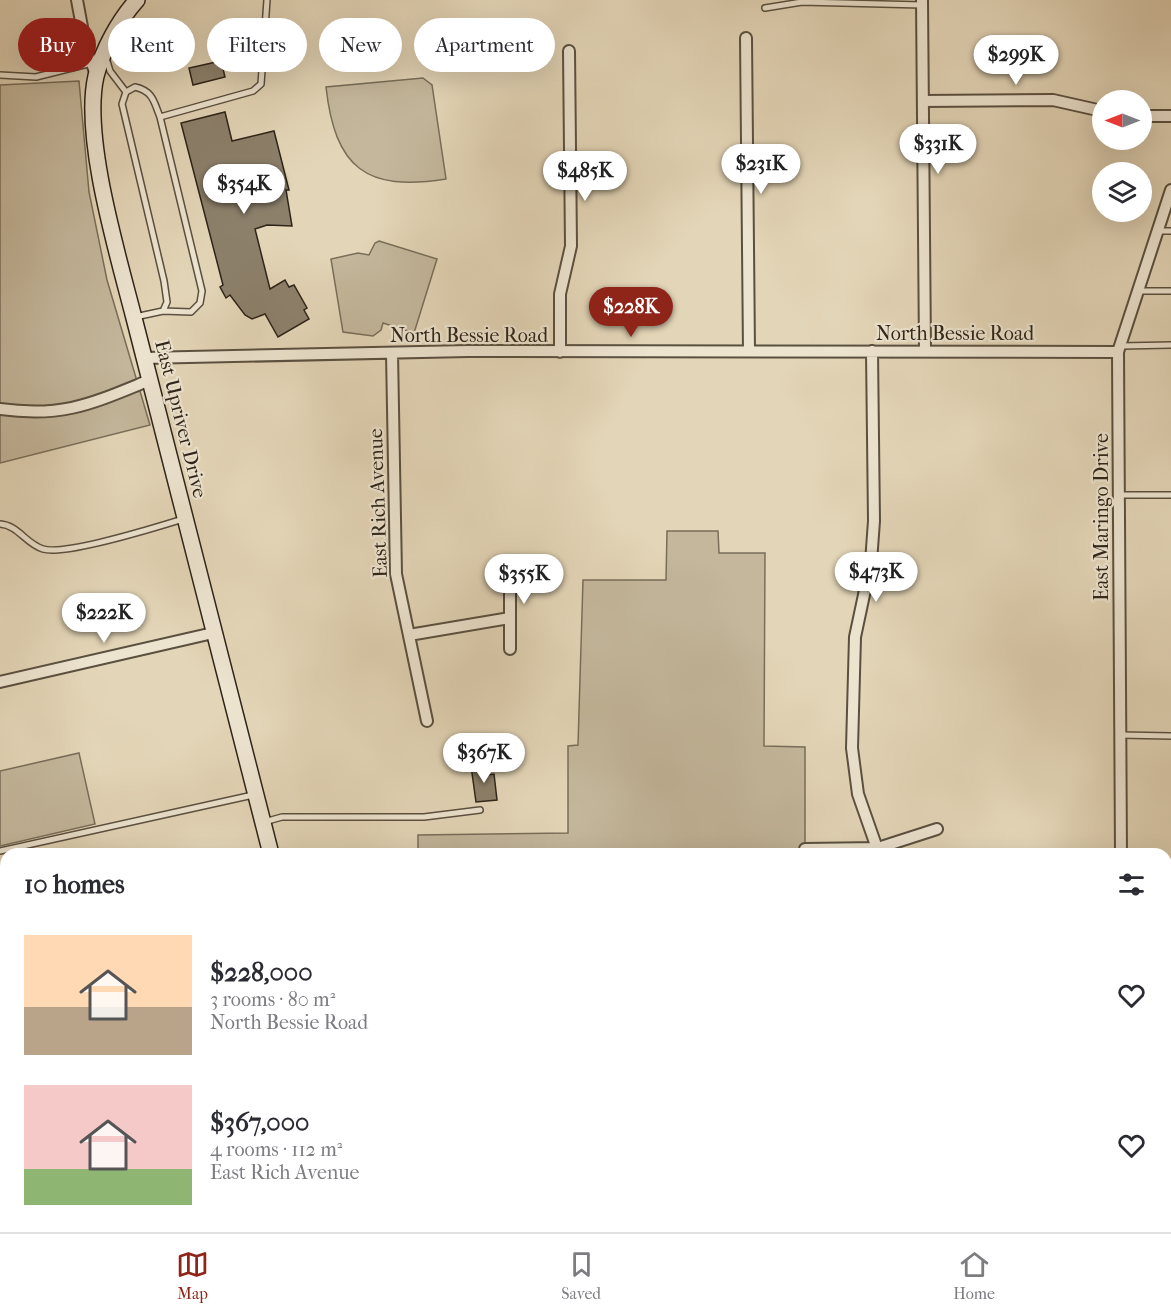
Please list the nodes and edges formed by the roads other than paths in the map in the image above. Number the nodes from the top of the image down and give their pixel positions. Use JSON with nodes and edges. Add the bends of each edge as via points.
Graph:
{"nodes":[{"id":1,"x":77,"y":0,"type":"edge"},
{"id":2,"x":138,"y":0,"type":"edge"},
{"id":3,"x":267,"y":0,"type":"edge"},
{"id":4,"x":801,"y":1,"type":"edge"},
{"id":5,"x":922,"y":2,"type":"edge"},
{"id":6,"x":765,"y":8,"type":"dead end"},
{"id":7,"x":746,"y":38,"type":"dead end"},
{"id":8,"x":569,"y":51,"type":"dead end"},
{"id":9,"x":98,"y":64,"type":"junction"},
{"id":10,"x":0,"y":75,"type":"edge"},
{"id":11,"x":126,"y":92,"type":"junction"},
{"id":12,"x":923,"y":101,"type":"junction"},
{"id":13,"x":1092,"y":109,"type":"edge"},
{"id":14,"x":1152,"y":116,"type":"edge"},
{"id":15,"x":1171,"y":116,"type":"edge"},
{"id":16,"x":159,"y":117,"type":"junction"},
{"id":17,"x":1171,"y":190,"type":"edge"},
{"id":18,"x":1157,"y":231,"type":"junction"},
{"id":19,"x":1171,"y":231,"type":"edge"},
{"id":20,"x":1137,"y":291,"type":"junction"},
{"id":21,"x":1171,"y":291,"type":"edge"},
{"id":22,"x":164,"y":311,"type":"junction"},
{"id":23,"x":134,"y":318,"type":"junction"},
{"id":24,"x":1171,"y":345,"type":"edge"},
{"id":25,"x":1119,"y":349,"type":"junction"},
{"id":26,"x":925,"y":350,"type":"junction"},
{"id":27,"x":749,"y":351,"type":"junction"},
{"id":28,"x":872,"y":351,"type":"junction"},
{"id":29,"x":392,"y":352,"type":"junction"},
{"id":30,"x":560,"y":352,"type":"junction"},
{"id":31,"x":144,"y":358,"type":"junction"},
{"id":32,"x":150,"y":380,"type":"junction"},
{"id":33,"x":0,"y":409,"type":"edge"},
{"id":34,"x":1119,"y":495,"type":"junction"},
{"id":35,"x":1171,"y":495,"type":"edge"},
{"id":36,"x":184,"y":518,"type":"junction"},
{"id":37,"x":0,"y":524,"type":"edge"},
{"id":38,"x":510,"y":561,"type":"dead end"},
{"id":39,"x":510,"y":618,"type":"junction"},
{"id":40,"x":213,"y":633,"type":"junction"},
{"id":41,"x":409,"y":635,"type":"junction"},
{"id":42,"x":510,"y":649,"type":"dead end"},
{"id":43,"x":0,"y":682,"type":"edge"},
{"id":44,"x":427,"y":721,"type":"dead end"},
{"id":45,"x":1120,"y":735,"type":"junction"},
{"id":46,"x":1171,"y":736,"type":"edge"},
{"id":47,"x":255,"y":795,"type":"junction"},
{"id":48,"x":480,"y":810,"type":"dead end"},
{"id":49,"x":262,"y":822,"type":"junction"},
{"id":50,"x":937,"y":829,"type":"dead end"},
{"id":51,"x":14,"y":848,"type":"edge"},
{"id":52,"x":269,"y":848,"type":"edge"},
{"id":53,"x":877,"y":848,"type":"edge"},
{"id":54,"x":886,"y":848,"type":"edge"},
{"id":55,"x":1121,"y":848,"type":"edge"}],
"edges":[{"from":1,"to":9,"type":"street","via":[[85,43]]},
{"from":2,"to":9,"type":"main road","name":"East Upriver Drive"},
{"from":3,"to":16,"type":"lane","via":[[261,84],[253,91]]},
{"from":4,"to":5,"type":"lane"},
{"from":4,"to":6,"type":"lane"},
{"from":5,"to":12,"type":"street"},
{"from":7,"to":27,"type":"street"},
{"from":8,"to":30,"type":"street","via":[[571,246],[560,294]]},
{"from":9,"to":10,"type":"lane","via":[[36,77]]},
{"from":9,"to":11,"type":"lane","via":[[110,71]]},
{"from":9,"to":23,"type":"main road","name":"East Upriver Drive","via":[[95,140]]},
{"from":11,"to":16,"type":"lane","via":[[135,87],[145,89],[153,97]]},
{"from":11,"to":22,"type":"lane","via":[[122,104],[164,281]]},
{"from":12,"to":13,"type":"street","via":[[1053,100]]},
{"from":12,"to":26,"type":"street"},
{"from":14,"to":15,"type":"street"},
{"from":16,"to":22,"type":"lane","via":[[202,291],[200,303],[190,312]]},
{"from":17,"to":18,"type":"street","name":"East Maringo Drive"},
{"from":18,"to":19,"type":"lane"},
{"from":18,"to":20,"type":"street","name":"East Maringo Drive"},
{"from":20,"to":21,"type":"lane"},
{"from":20,"to":25,"type":"street","name":"East Maringo Drive"},
{"from":22,"to":23,"type":"lane"},
{"from":23,"to":31,"type":"main road","name":"East Upriver Drive"},
{"from":24,"to":25,"type":"lane"},
{"from":25,"to":26,"type":"street","name":"North Bessie Road"},
{"from":25,"to":34,"type":"street","name":"East Maringo Drive"},
{"from":26,"to":28,"type":"street","name":"North Bessie Road"},
{"from":27,"to":28,"type":"street","name":"North Bessie Road"},
{"from":27,"to":30,"type":"street","name":"North Bessie Road"},
{"from":28,"to":53,"type":"street","via":[[874,521],[871,562],[855,637],[852,748],[858,794]]},
{"from":29,"to":30,"type":"street","name":"North Bessie Road"},
{"from":29,"to":31,"type":"street","name":"North Bessie Road"},
{"from":29,"to":41,"type":"street","name":"East Rich Avenue","via":[[395,555]]},
{"from":31,"to":32,"type":"main road","name":"East Upriver Drive"},
{"from":32,"to":33,"type":"street","via":[[84,407],[51,413]]},
{"from":32,"to":36,"type":"main road","name":"East Upriver Drive"},
{"from":34,"to":35,"type":"lane"},
{"from":34,"to":45,"type":"street","name":"East Maringo Drive"},
{"from":36,"to":37,"type":"lane","via":[[119,538],[54,550],[35,546],[9,525]]},
{"from":36,"to":40,"type":"main road","name":"East Upriver Drive"},
{"from":38,"to":39,"type":"street"},
{"from":39,"to":41,"type":"street"},
{"from":39,"to":42,"type":"street"},
{"from":40,"to":43,"type":"street"},
{"from":40,"to":47,"type":"main road","name":"East Upriver Drive"},
{"from":41,"to":44,"type":"street","name":"East Rich Avenue"},
{"from":45,"to":46,"type":"lane"},
{"from":45,"to":55,"type":"street","name":"East Maringo Drive"},
{"from":47,"to":49,"type":"main road","name":"East Upriver Drive"},
{"from":47,"to":51,"type":"lane"},
{"from":48,"to":49,"type":"lane","via":[[423,817],[282,817]]},
{"from":49,"to":52,"type":"main road","name":"East Upriver Drive"},
{"from":50,"to":54,"type":"street"}]}
